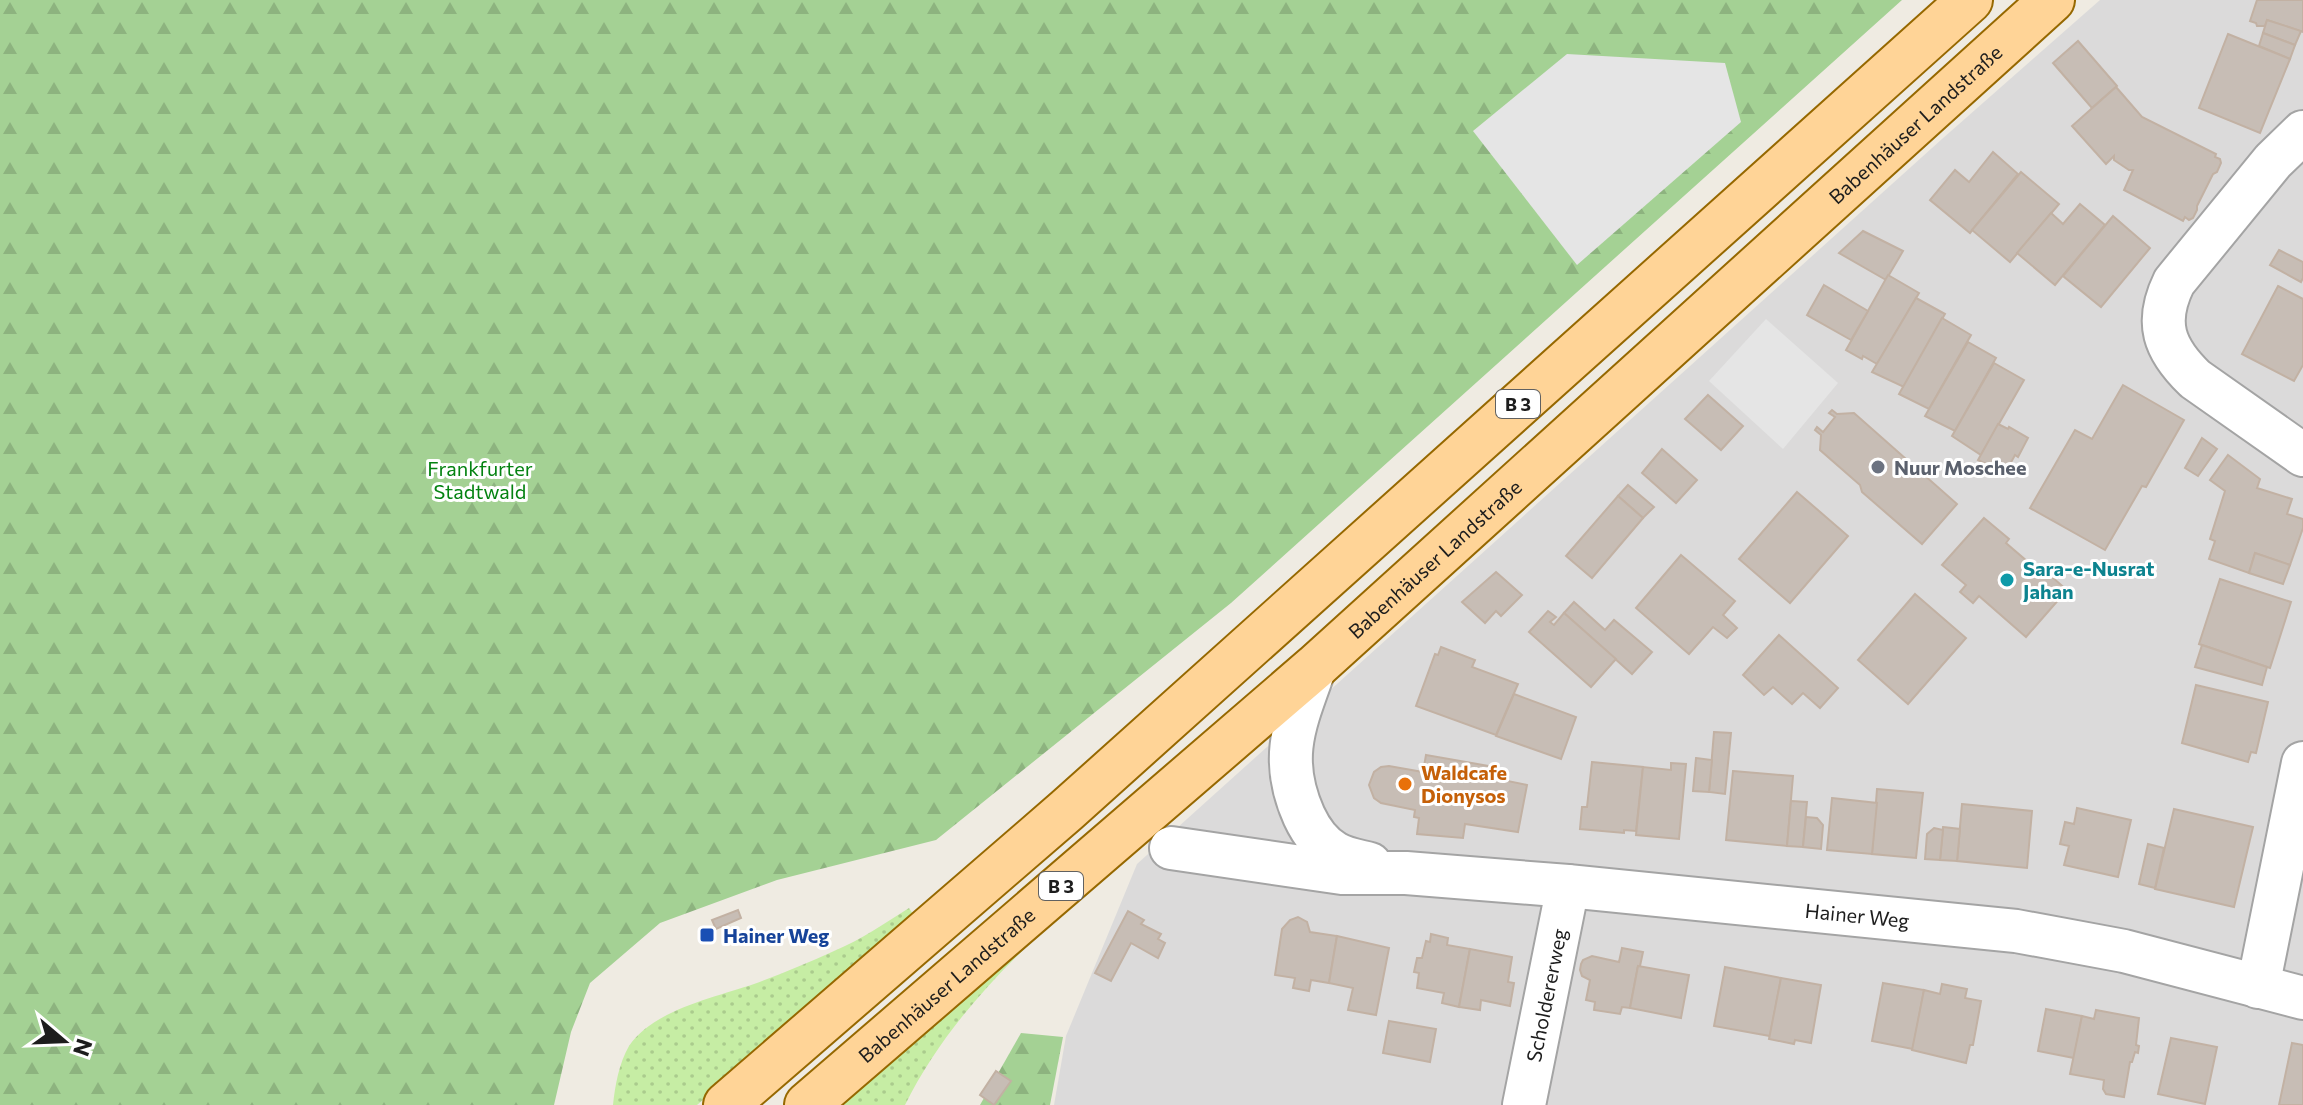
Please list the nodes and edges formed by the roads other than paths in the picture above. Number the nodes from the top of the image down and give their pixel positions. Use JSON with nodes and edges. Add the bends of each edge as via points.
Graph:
{"nodes":[{"id":1,"x":1970,"y":0,"type":"edge"},
{"id":2,"x":2052,"y":0,"type":"edge"},
{"id":3,"x":2303,"y":132,"type":"edge"},
{"id":4,"x":2303,"y":455,"type":"edge"},
{"id":5,"x":1315,"y":667,"type":"junction"},
{"id":6,"x":2303,"y":763,"type":"edge"},
{"id":7,"x":1171,"y":848,"type":"dead end"},
{"id":8,"x":1406,"y":873,"type":"junction"},
{"id":9,"x":1568,"y":886,"type":"junction"},
{"id":10,"x":2258,"y":987,"type":"junction"},
{"id":11,"x":2303,"y":998,"type":"edge"},
{"id":12,"x":726,"y":1105,"type":"edge"},
{"id":13,"x":807,"y":1105,"type":"edge"},
{"id":14,"x":1524,"y":1105,"type":"edge"}],
"edges":[{"from":1,"to":12,"type":"main road","number":"B 3","via":[[1067,810]]},
{"from":2,"to":5,"type":"main road","name":"Babenhäuser Landstraße","number":"B 3"},
{"from":3,"to":4,"type":"street","via":[[2174,282],[2163,329],[2169,348],[2195,379]]},
{"from":5,"to":8,"type":"street","name":"Hainer Weg","via":[[1289,760],[1300,808],[1310,829],[1338,856]]},
{"from":5,"to":13,"type":"main road","name":"Babenhäuser Landstraße","number":"B 3"},
{"from":6,"to":10,"type":"street"},
{"from":7,"to":8,"type":"street","name":"Hainer Weg","via":[[1342,873]]},
{"from":8,"to":9,"type":"street","name":"Hainer Weg"},
{"from":9,"to":10,"type":"street","name":"Hainer Weg","via":[[2016,931],[2124,951]]},
{"from":9,"to":14,"type":"street","name":"Scholdererweg"},
{"from":10,"to":11,"type":"street","name":"Hainer Weg"}]}
